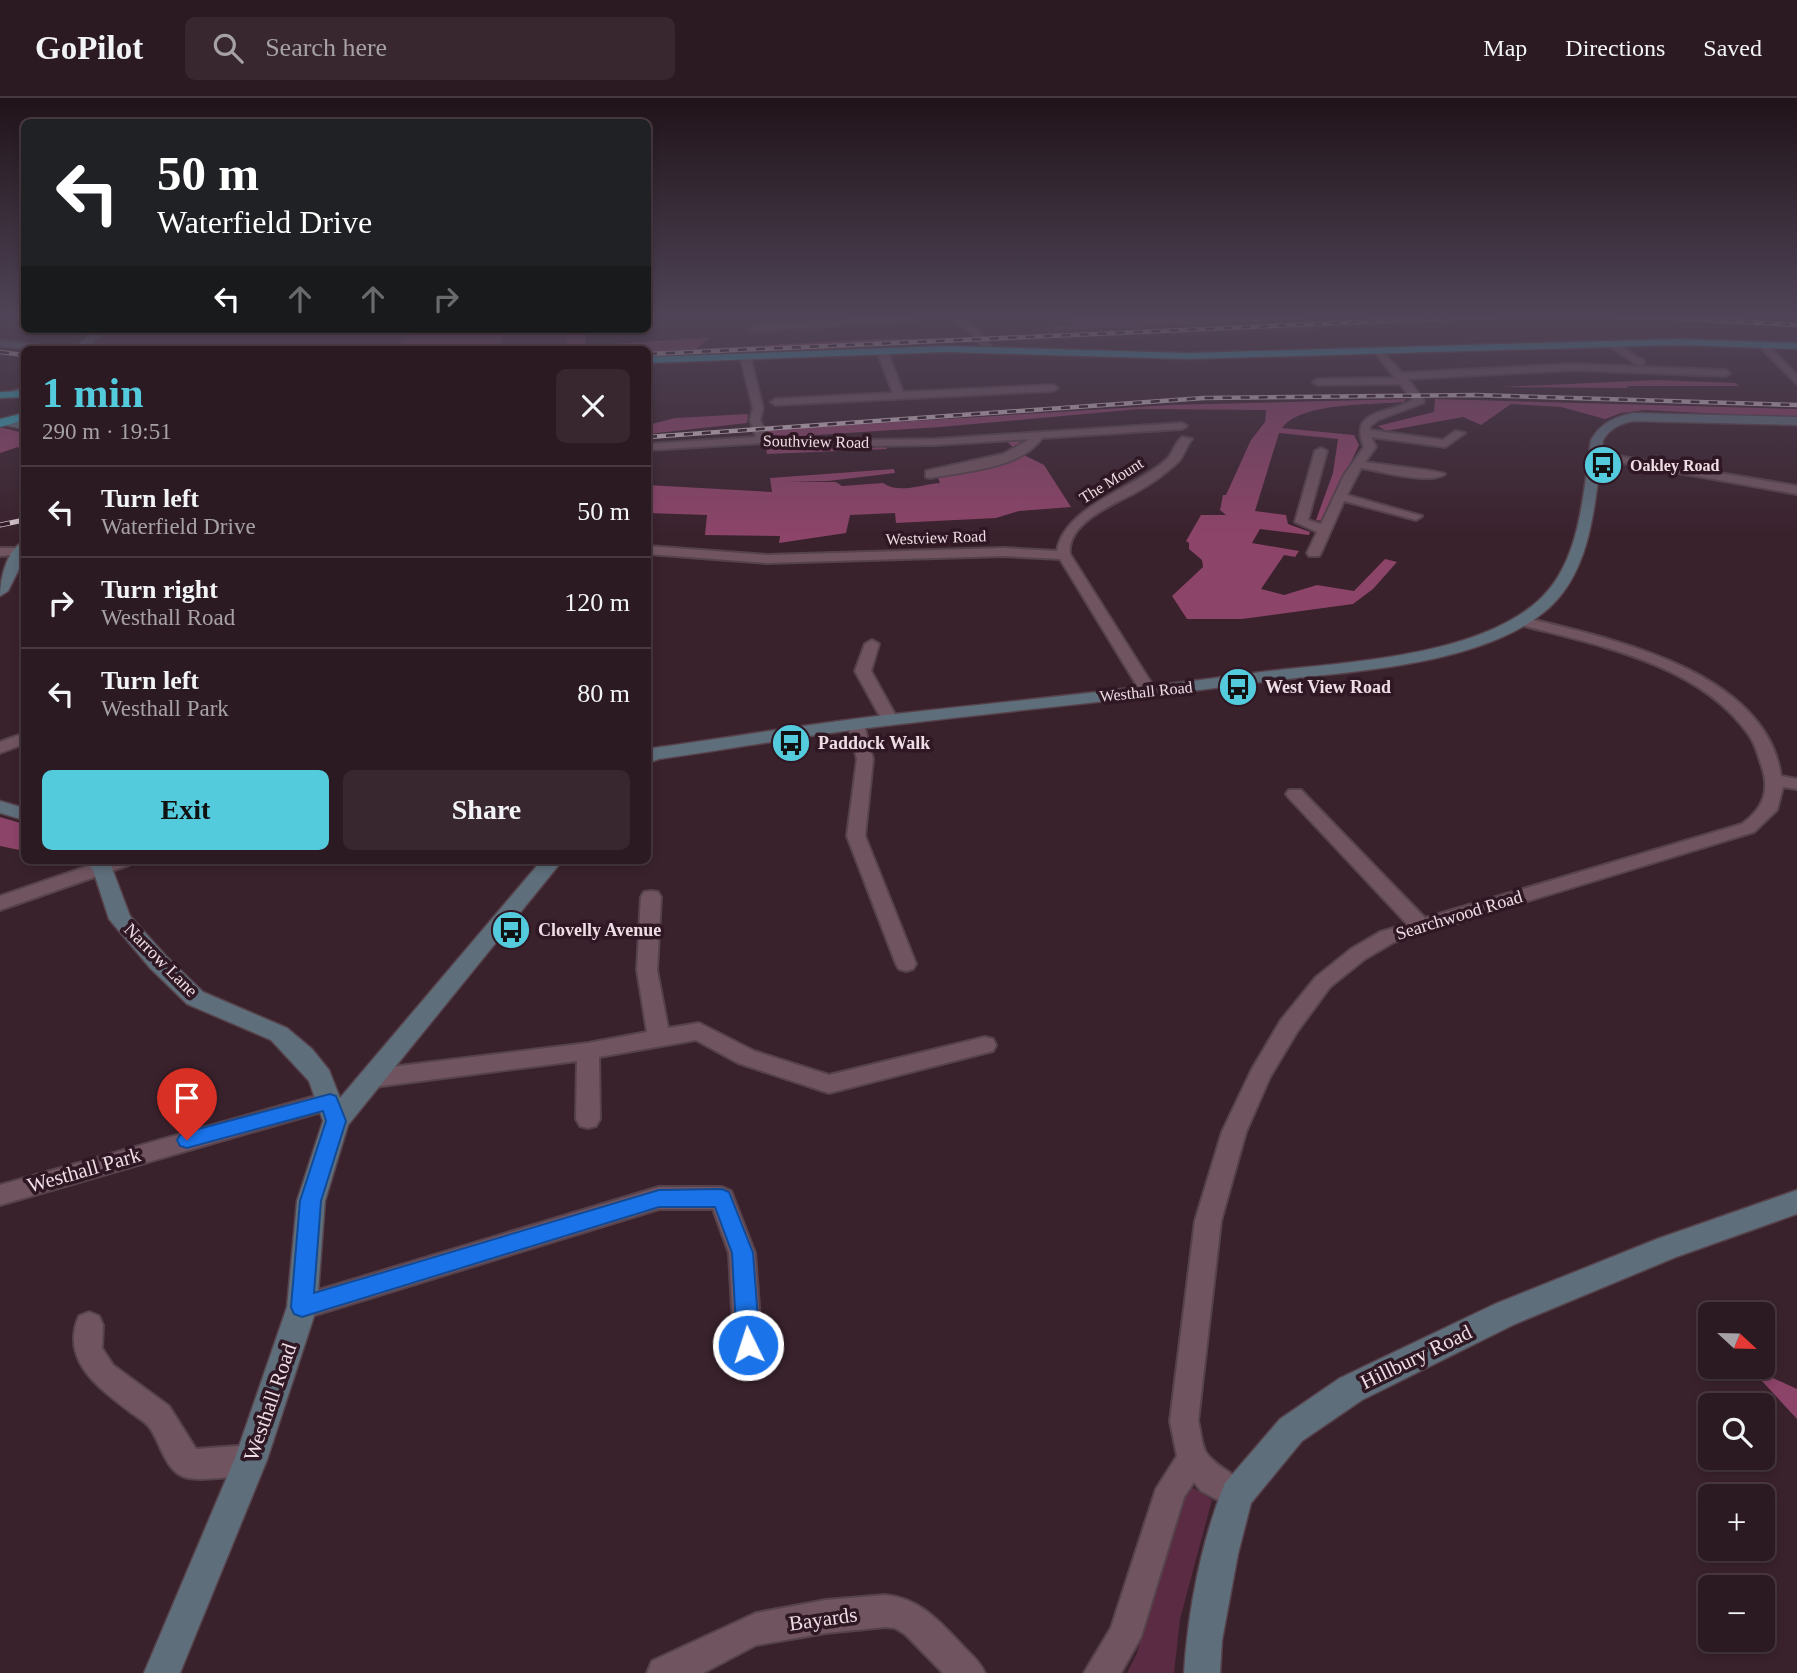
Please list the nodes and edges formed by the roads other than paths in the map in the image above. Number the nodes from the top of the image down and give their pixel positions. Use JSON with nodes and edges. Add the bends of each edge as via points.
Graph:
{"nodes":[{"id":1,"x":753,"y":388,"type":"edge"},
{"id":2,"x":896,"y":388,"type":"edge"},
{"id":3,"x":1053,"y":388,"type":"dead end"},
{"id":4,"x":1410,"y":388,"type":"edge"},
{"id":5,"x":899,"y":396,"type":"junction"},
{"id":6,"x":776,"y":402,"type":"dead end"},
{"id":7,"x":21,"y":418,"type":"edge"},
{"id":8,"x":1797,"y":421,"type":"edge"},
{"id":9,"x":4,"y":423,"type":"edge"},
{"id":10,"x":1184,"y":433,"type":"joint"},
{"id":11,"x":1364,"y":433,"type":"junction"},
{"id":12,"x":1459,"y":433,"type":"dead end"},
{"id":13,"x":1040,"y":434,"type":"junction"},
{"id":14,"x":763,"y":440,"type":"junction"},
{"id":15,"x":651,"y":447,"type":"edge"},
{"id":16,"x":1321,"y":451,"type":"dead end"},
{"id":17,"x":1594,"y":455,"type":"junction"},
{"id":18,"x":1357,"y":464,"type":"junction"},
{"id":19,"x":930,"y":474,"type":"dead end"},
{"id":20,"x":1439,"y":474,"type":"dead end"},
{"id":21,"x":1797,"y":490,"type":"edge"},
{"id":22,"x":1341,"y":497,"type":"junction"},
{"id":23,"x":1416,"y":516,"type":"dead end"},
{"id":24,"x":1325,"y":530,"type":"junction"},
{"id":25,"x":21,"y":549,"type":"edge"},
{"id":26,"x":651,"y":550,"type":"edge"},
{"id":27,"x":0,"y":552,"type":"edge"},
{"id":28,"x":21,"y":553,"type":"edge"},
{"id":29,"x":1314,"y":553,"type":"dead end"},
{"id":30,"x":1063,"y":555,"type":"junction"},
{"id":31,"x":0,"y":591,"type":"edge"},
{"id":32,"x":1522,"y":621,"type":"junction"},
{"id":33,"x":872,"y":644,"type":"dead end"},
{"id":34,"x":1149,"y":692,"type":"junction"},
{"id":35,"x":890,"y":720,"type":"junction"},
{"id":36,"x":856,"y":726,"type":"junction"},
{"id":37,"x":21,"y":739,"type":"edge"},
{"id":38,"x":0,"y":748,"type":"edge"},
{"id":39,"x":651,"y":753,"type":"edge"},
{"id":40,"x":1774,"y":780,"type":"junction"},
{"id":41,"x":1797,"y":783,"type":"edge"},
{"id":42,"x":1294,"y":794,"type":"dead end"},
{"id":43,"x":0,"y":807,"type":"edge"},
{"id":44,"x":21,"y":813,"type":"edge"},
{"id":45,"x":104,"y":864,"type":"edge"},
{"id":46,"x":107,"y":864,"type":"edge"},
{"id":47,"x":550,"y":864,"type":"edge"},
{"id":48,"x":651,"y":897,"type":"dead end"},
{"id":49,"x":0,"y":903,"type":"edge"},
{"id":50,"x":1420,"y":925,"type":"junction"},
{"id":51,"x":906,"y":964,"type":"dead end"},
{"id":52,"x":659,"y":1038,"type":"junction"},
{"id":53,"x":985,"y":1045,"type":"dead end"},
{"id":54,"x":587,"y":1051,"type":"junction"},
{"id":55,"x":374,"y":1078,"type":"junction"},
{"id":56,"x":333,"y":1111,"type":"junction"},
{"id":57,"x":588,"y":1119,"type":"dead end"},
{"id":58,"x":0,"y":1195,"type":"edge"},
{"id":59,"x":1797,"y":1202,"type":"edge"},
{"id":60,"x":302,"y":1307,"type":"junction"},
{"id":61,"x":89,"y":1325,"type":"dead end"},
{"id":62,"x":748,"y":1345,"type":"dead end"},
{"id":63,"x":1192,"y":1459,"type":"junction"},
{"id":64,"x":251,"y":1460,"type":"junction"},
{"id":65,"x":1237,"y":1494,"type":"junction"},
{"id":66,"x":162,"y":1673,"type":"edge"},
{"id":67,"x":664,"y":1673,"type":"edge"},
{"id":68,"x":968,"y":1673,"type":"edge"},
{"id":69,"x":1101,"y":1673,"type":"edge"},
{"id":70,"x":1202,"y":1673,"type":"edge"}],
"edges":[{"from":1,"to":14,"type":"street","via":[[758,408],[755,420]]},
{"from":2,"to":5,"type":"street"},
{"from":3,"to":5,"type":"street"},
{"from":4,"to":11,"type":"street","via":[[1418,403],[1374,418],[1365,425]]},
{"from":5,"to":6,"type":"street"},
{"from":7,"to":9,"type":"highway"},
{"from":8,"to":17,"type":"street","name":"Westhall Road","via":[[1632,417],[1603,429]]},
{"from":10,"to":13,"type":"street","name":"Southview Road"},
{"from":10,"to":30,"type":"street","name":"The Mount","via":[[1175,458],[1073,526]]},
{"from":11,"to":12,"type":"street","via":[[1445,444]]},
{"from":11,"to":18,"type":"street","via":[[1370,447]]},
{"from":13,"to":14,"type":"street","name":"Southview Road","via":[[935,442],[789,444]]},
{"from":13,"to":19,"type":"street","via":[[1020,451]]},
{"from":14,"to":15,"type":"street","name":"Southview Road"},
{"from":16,"to":24,"type":"street","via":[[1301,522]]},
{"from":17,"to":21,"type":"street"},
{"from":17,"to":32,"type":"street","name":"Westhall Road","via":[[1583,527],[1569,567],[1557,590]]},
{"from":18,"to":20,"type":"street"},
{"from":18,"to":22,"type":"street"},
{"from":22,"to":23,"type":"street"},
{"from":22,"to":24,"type":"street"},
{"from":24,"to":29,"type":"street"},
{"from":25,"to":27,"type":"street"},
{"from":26,"to":30,"type":"street","name":"Westview Road","via":[[767,559],[1004,551]]},
{"from":28,"to":31,"type":"street"},
{"from":30,"to":34,"type":"street"},
{"from":32,"to":34,"type":"street","name":"Westhall Road","via":[[1423,656]]},
{"from":32,"to":40,"type":"street","name":"Searchwood Road","via":[[1611,645],[1725,698],[1759,734]]},
{"from":33,"to":35,"type":"street","via":[[863,671]]},
{"from":34,"to":35,"type":"street","name":"Westhall Road"},
{"from":35,"to":36,"type":"street","name":"Westhall Road"},
{"from":36,"to":39,"type":"street","name":"Westhall Road"},
{"from":36,"to":51,"type":"street","via":[[865,759],[856,836]]},
{"from":37,"to":38,"type":"street"},
{"from":40,"to":41,"type":"street"},
{"from":40,"to":50,"type":"street","name":"Searchwood Road","via":[[1770,809],[1748,828]]},
{"from":42,"to":50,"type":"street"},
{"from":43,"to":44,"type":"street"},
{"from":45,"to":49,"type":"street"},
{"from":46,"to":56,"type":"street","name":"Narrow Lane","via":[[120,919],[158,962],[195,998],[279,1034],[320,1077]]},
{"from":47,"to":55,"type":"street","name":"Westhall Road"},
{"from":48,"to":52,"type":"street","via":[[647,970]]},
{"from":50,"to":63,"type":"street","name":"Searchwood Road","via":[[1358,954],[1323,982],[1260,1074],[1234,1132],[1208,1221],[1184,1421]]},
{"from":52,"to":53,"type":"street","via":[[699,1031],[746,1057],[829,1084]]},
{"from":52,"to":54,"type":"street"},
{"from":54,"to":55,"type":"street"},
{"from":54,"to":57,"type":"street"},
{"from":55,"to":56,"type":"street","name":"Westhall Road"},
{"from":56,"to":58,"type":"street","name":"Westhall Park"},
{"from":56,"to":60,"type":"street","name":"Westhall Road","via":[[311,1201]]},
{"from":59,"to":65,"type":"street","name":"Hillbury Road","via":[[1667,1248],[1505,1314],[1351,1389],[1291,1430]]},
{"from":60,"to":62,"type":"street","via":[[659,1198],[722,1198],[742,1253]]},
{"from":60,"to":64,"type":"street","name":"Westhall Road"},
{"from":61,"to":64,"type":"street","via":[[88,1351],[103,1374],[159,1416],[189,1464]]},
{"from":63,"to":65,"type":"street","via":[[1212,1480]]},
{"from":63,"to":69,"type":"street","via":[[1171,1489],[1125,1637]]},
{"from":64,"to":66,"type":"street","name":"Westhall Road"},
{"from":65,"to":70,"type":"street","name":"Hillbury Road","via":[[1216,1578]]},
{"from":67,"to":68,"type":"street","name":"Bayards","via":[[757,1629],[845,1614],[894,1612],[926,1630]]}]}
